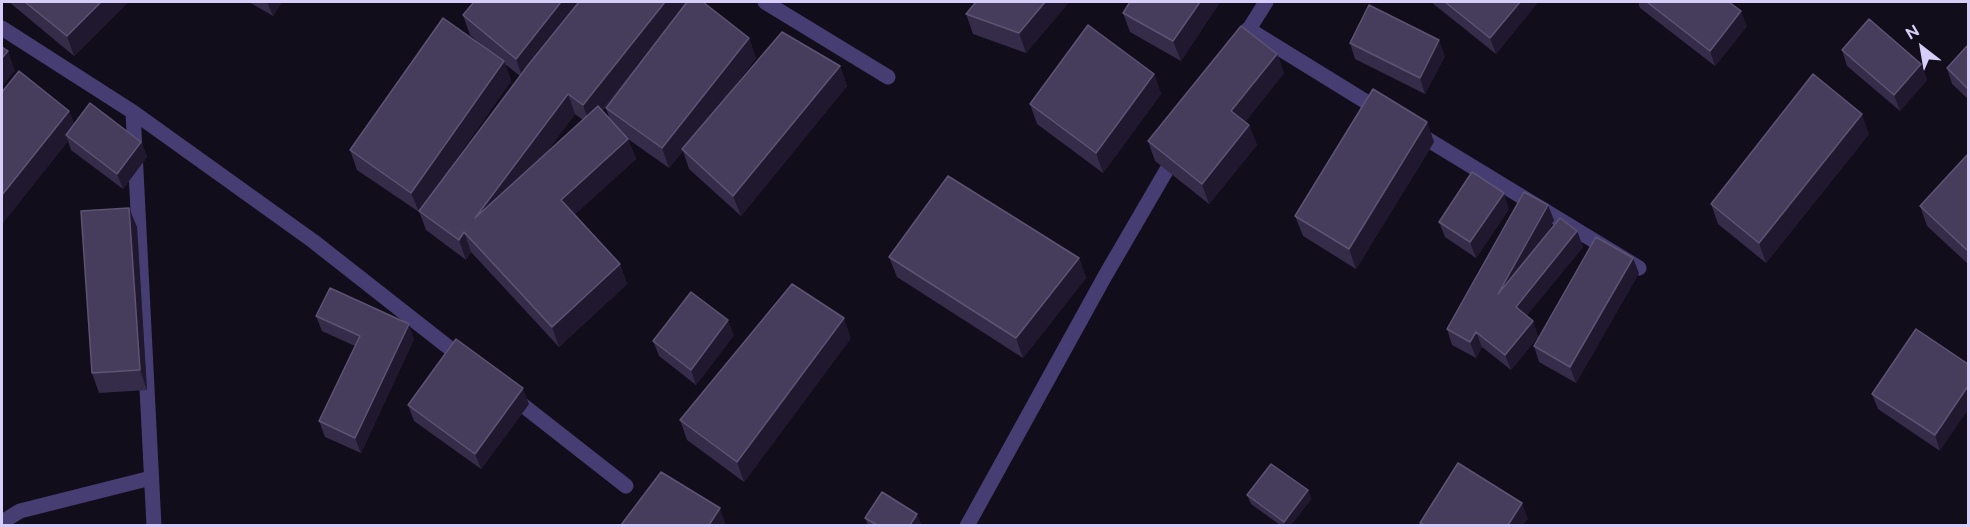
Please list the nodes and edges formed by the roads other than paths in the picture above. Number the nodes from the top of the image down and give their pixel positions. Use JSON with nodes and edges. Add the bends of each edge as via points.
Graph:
{"nodes":[{"id":1,"x":765,"y":2,"type":"edge"},
{"id":2,"x":1266,"y":2,"type":"edge"},
{"id":3,"x":2,"y":28,"type":"edge"},
{"id":4,"x":1248,"y":29,"type":"junction"},
{"id":5,"x":1230,"y":60,"type":"edge"},
{"id":6,"x":888,"y":77,"type":"dead end"},
{"id":7,"x":133,"y":112,"type":"junction"},
{"id":8,"x":1182,"y":142,"type":"edge"},
{"id":9,"x":1639,"y":268,"type":"dead end"},
{"id":10,"x":479,"y":371,"type":"edge"},
{"id":11,"x":497,"y":386,"type":"edge"},
{"id":12,"x":152,"y":478,"type":"junction"},
{"id":13,"x":626,"y":486,"type":"dead end"},
{"id":14,"x":2,"y":522,"type":"edge"},
{"id":15,"x":154,"y":525,"type":"edge"},
{"id":16,"x":967,"y":525,"type":"edge"}],
"edges":[{"from":1,"to":6,"type":"street"},
{"from":2,"to":4,"type":"street"},
{"from":3,"to":7,"type":"street"},
{"from":4,"to":5,"type":"street"},
{"from":4,"to":9,"type":"street"},
{"from":7,"to":10,"type":"street","via":[[313,241]]},
{"from":7,"to":12,"type":"street"},
{"from":8,"to":16,"type":"street"},
{"from":11,"to":13,"type":"street"},
{"from":12,"to":14,"type":"street","via":[[20,511]]},
{"from":12,"to":15,"type":"street"}]}
